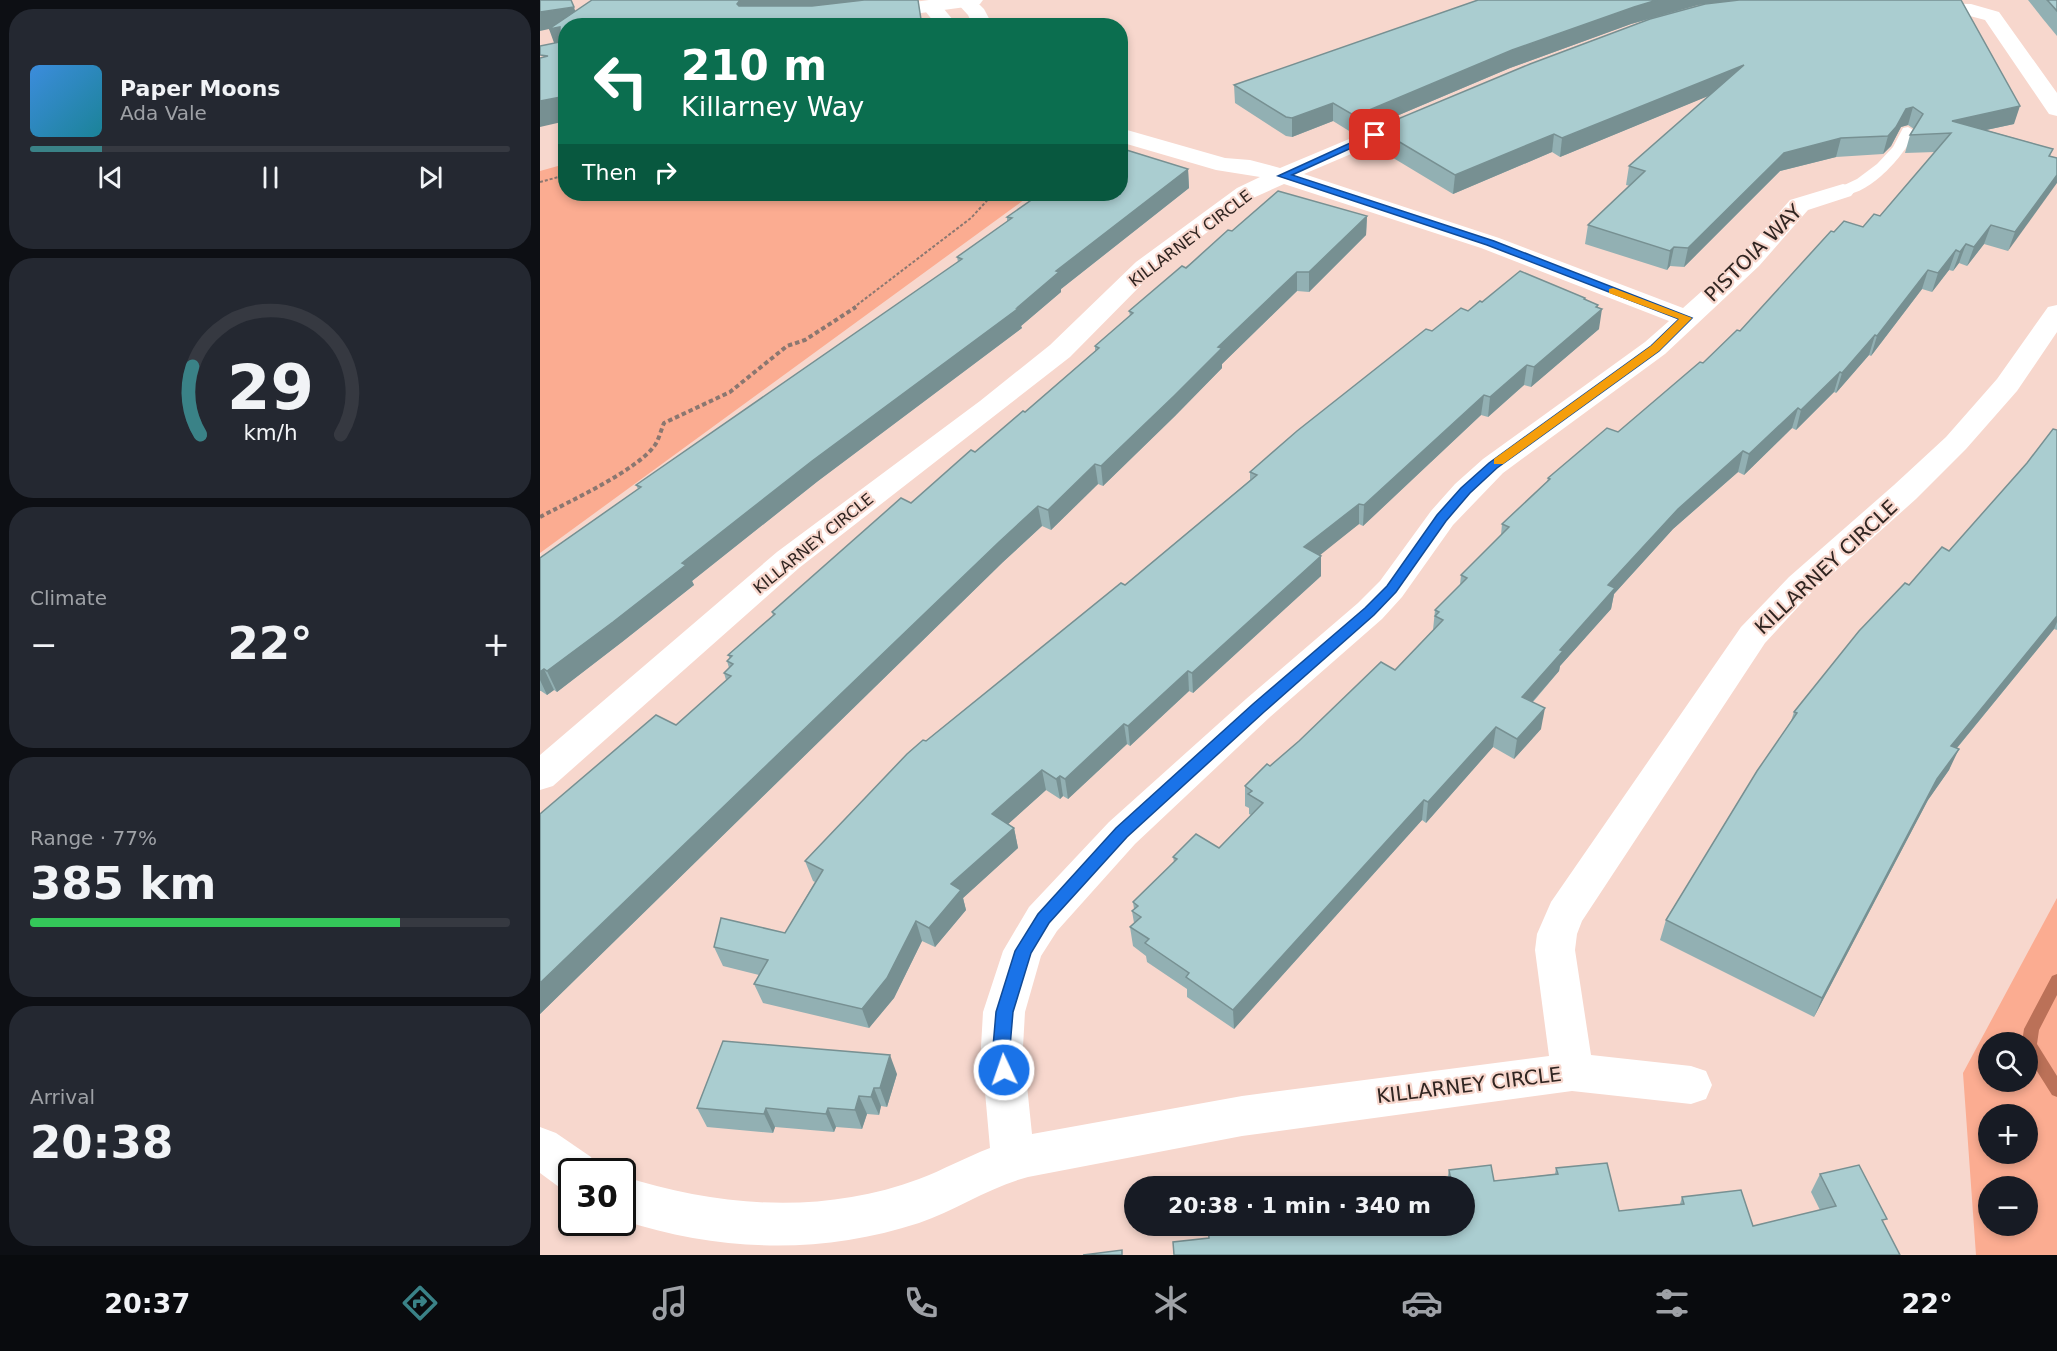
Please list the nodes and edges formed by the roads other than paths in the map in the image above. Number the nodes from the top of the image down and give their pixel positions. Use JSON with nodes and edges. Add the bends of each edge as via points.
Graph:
{"nodes":[{"id":1,"x":970,"y":1,"type":"edge"},
{"id":2,"x":1986,"y":6,"type":"edge"},
{"id":3,"x":932,"y":7,"type":"junction"},
{"id":4,"x":1907,"y":9,"type":"edge"},
{"id":5,"x":857,"y":15,"type":"edge"},
{"id":6,"x":941,"y":18,"type":"edge"},
{"id":7,"x":980,"y":18,"type":"edge"},
{"id":8,"x":2057,"y":109,"type":"edge"},
{"id":9,"x":1433,"y":111,"type":"edge"},
{"id":10,"x":1128,"y":118,"type":"edge"},
{"id":11,"x":1908,"y":131,"type":"dead end"},
{"id":12,"x":1128,"y":137,"type":"edge"},
{"id":13,"x":1250,"y":166,"type":"junction"},
{"id":14,"x":1283,"y":176,"type":"junction"},
{"id":15,"x":1843,"y":191,"type":"joint"},
{"id":16,"x":2057,"y":313,"type":"edge"},
{"id":17,"x":1686,"y":318,"type":"junction"},
{"id":18,"x":540,"y":776,"type":"edge"},
{"id":19,"x":1572,"y":1072,"type":"junction"},
{"id":20,"x":1691,"y":1085,"type":"dead end"},
{"id":21,"x":540,"y":1148,"type":"edge"},
{"id":22,"x":558,"y":1160,"type":"edge"},
{"id":23,"x":1013,"y":1161,"type":"junction"},
{"id":24,"x":636,"y":1203,"type":"edge"}],
"edges":[{"from":1,"to":3,"type":"street"},
{"from":1,"to":7,"type":"street"},
{"from":2,"to":4,"type":"street"},
{"from":2,"to":8,"type":"street"},
{"from":3,"to":5,"type":"street"},
{"from":3,"to":6,"type":"street"},
{"from":9,"to":14,"type":"street","name":"KILLARNEY CIRCLE"},
{"from":10,"to":13,"type":"street","via":[[1226,147]]},
{"from":11,"to":15,"type":"lane","via":[[1904,143],[1874,175]]},
{"from":12,"to":13,"type":"street","via":[[1224,165]]},
{"from":13,"to":14,"type":"street"},
{"from":14,"to":17,"type":"street","via":[[1490,243]]},
{"from":14,"to":18,"type":"street","name":"KILLARNEY CIRCLE","via":[[1245,194],[1145,267],[1060,351],[788,560]]},
{"from":15,"to":17,"type":"street","name":"PISTOIA WAY","via":[[1799,205],[1750,261]]},
{"from":16,"to":19,"type":"street","name":"KILLARNEY CIRCLE","via":[[2007,385],[1956,443],[1800,585],[1753,635],[1564,914],[1555,950]]},
{"from":17,"to":23,"type":"street","name":"PISTOIA WAY","via":[[1655,348],[1466,490],[1370,611],[1122,833],[1043,919],[1023,951],[1004,1012],[1002,1047]]},
{"from":19,"to":20,"type":"street"},
{"from":19,"to":23,"type":"street","name":"KILLARNEY CIRCLE","via":[[1255,1113]]},
{"from":21,"to":22,"type":"street"},
{"from":23,"to":24,"type":"street","name":"KILLARNEY CIRCLE","via":[[920,1200],[831,1222],[759,1225],[717,1221],[674,1215]]}]}
